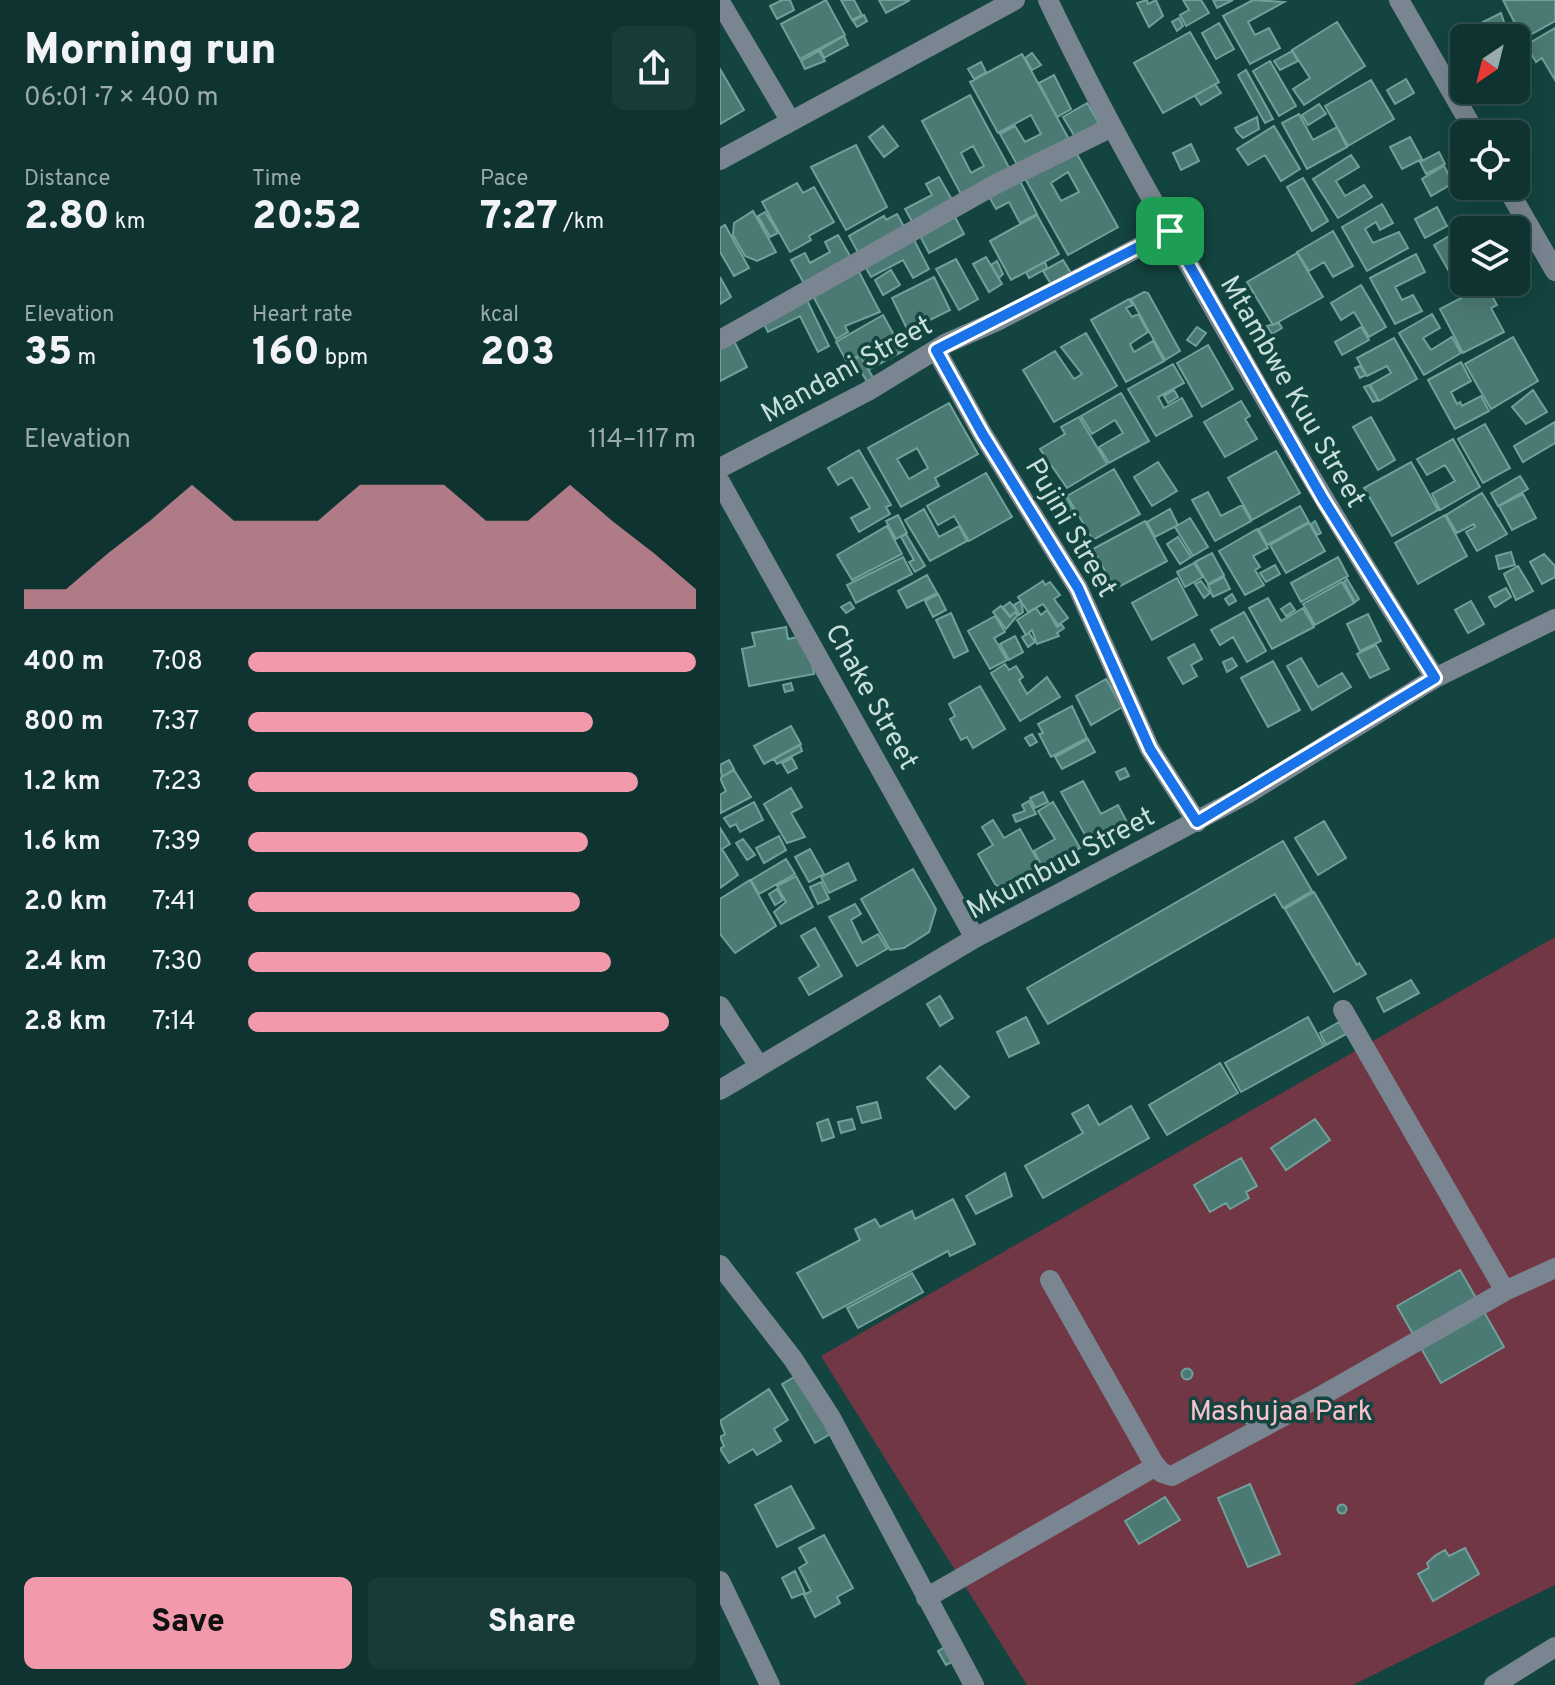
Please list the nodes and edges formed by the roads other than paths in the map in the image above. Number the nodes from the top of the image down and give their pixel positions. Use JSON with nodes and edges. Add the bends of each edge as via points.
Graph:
{"nodes":[{"id":1,"x":1015,"y":0,"type":"edge"},
{"id":2,"x":1048,"y":0,"type":"edge"},
{"id":3,"x":1399,"y":0,"type":"edge"},
{"id":4,"x":720,"y":2,"type":"edge"},
{"id":5,"x":790,"y":120,"type":"junction"},
{"id":6,"x":1468,"y":120,"type":"edge"},
{"id":7,"x":1110,"y":128,"type":"junction"},
{"id":8,"x":720,"y":160,"type":"edge"},
{"id":9,"x":1514,"y":200,"type":"edge"},
{"id":10,"x":1170,"y":231,"type":"junction"},
{"id":11,"x":1555,"y":271,"type":"edge"},
{"id":12,"x":720,"y":340,"type":"edge"},
{"id":13,"x":936,"y":350,"type":"junction"},
{"id":14,"x":720,"y":468,"type":"edge"},
{"id":15,"x":720,"y":482,"type":"edge"},
{"id":16,"x":1555,"y":619,"type":"edge"},
{"id":17,"x":1435,"y":678,"type":"junction"},
{"id":18,"x":1197,"y":822,"type":"junction"},
{"id":19,"x":975,"y":938,"type":"junction"},
{"id":20,"x":720,"y":1006,"type":"edge"},
{"id":21,"x":1343,"y":1010,"type":"dead end"},
{"id":22,"x":759,"y":1066,"type":"junction"},
{"id":23,"x":720,"y":1090,"type":"edge"},
{"id":24,"x":720,"y":1265,"type":"edge"},
{"id":25,"x":1555,"y":1268,"type":"edge"},
{"id":26,"x":1050,"y":1280,"type":"dead end"},
{"id":27,"x":1505,"y":1291,"type":"junction"},
{"id":28,"x":1156,"y":1466,"type":"junction"},
{"id":29,"x":720,"y":1581,"type":"edge"},
{"id":30,"x":926,"y":1598,"type":"junction"},
{"id":31,"x":727,"y":1606,"type":"edge"},
{"id":32,"x":1555,"y":1647,"type":"edge"},
{"id":33,"x":770,"y":1685,"type":"edge"},
{"id":34,"x":974,"y":1685,"type":"edge"},
{"id":35,"x":1494,"y":1685,"type":"edge"}],
"edges":[{"from":1,"to":5,"type":"street"},
{"from":2,"to":7,"type":"street","name":"Mtambwe Kuu Street"},
{"from":3,"to":6,"type":"street"},
{"from":4,"to":5,"type":"street"},
{"from":5,"to":8,"type":"street"},
{"from":7,"to":10,"type":"street","name":"Mtambwe Kuu Street"},
{"from":7,"to":12,"type":"street","via":[[996,184]]},
{"from":9,"to":11,"type":"street"},
{"from":10,"to":13,"type":"street","name":"Mandani Street"},
{"from":10,"to":17,"type":"street","name":"Mtambwe Kuu Street","via":[[1337,522]]},
{"from":13,"to":14,"type":"street","name":"Mandani Street"},
{"from":13,"to":18,"type":"street","name":"Pujini Street","via":[[1078,588],[1150,749]]},
{"from":15,"to":19,"type":"street","name":"Chake Street"},
{"from":16,"to":17,"type":"street","name":"Mkumbuu Street"},
{"from":17,"to":18,"type":"street","name":"Mkumbuu Street"},
{"from":18,"to":19,"type":"street","name":"Mkumbuu Street"},
{"from":19,"to":22,"type":"street","name":"Mkumbuu Street"},
{"from":20,"to":22,"type":"street"},
{"from":21,"to":27,"type":"street"},
{"from":22,"to":23,"type":"street","name":"Mkumbuu Street"},
{"from":24,"to":30,"type":"street","via":[[831,1418]]},
{"from":25,"to":27,"type":"street"},
{"from":26,"to":28,"type":"street"},
{"from":27,"to":28,"type":"street","via":[[1179,1474],[1172,1476]]},
{"from":28,"to":30,"type":"street"},
{"from":29,"to":31,"type":"street"},
{"from":30,"to":34,"type":"street"},
{"from":31,"to":33,"type":"street"},
{"from":32,"to":35,"type":"street"}]}
